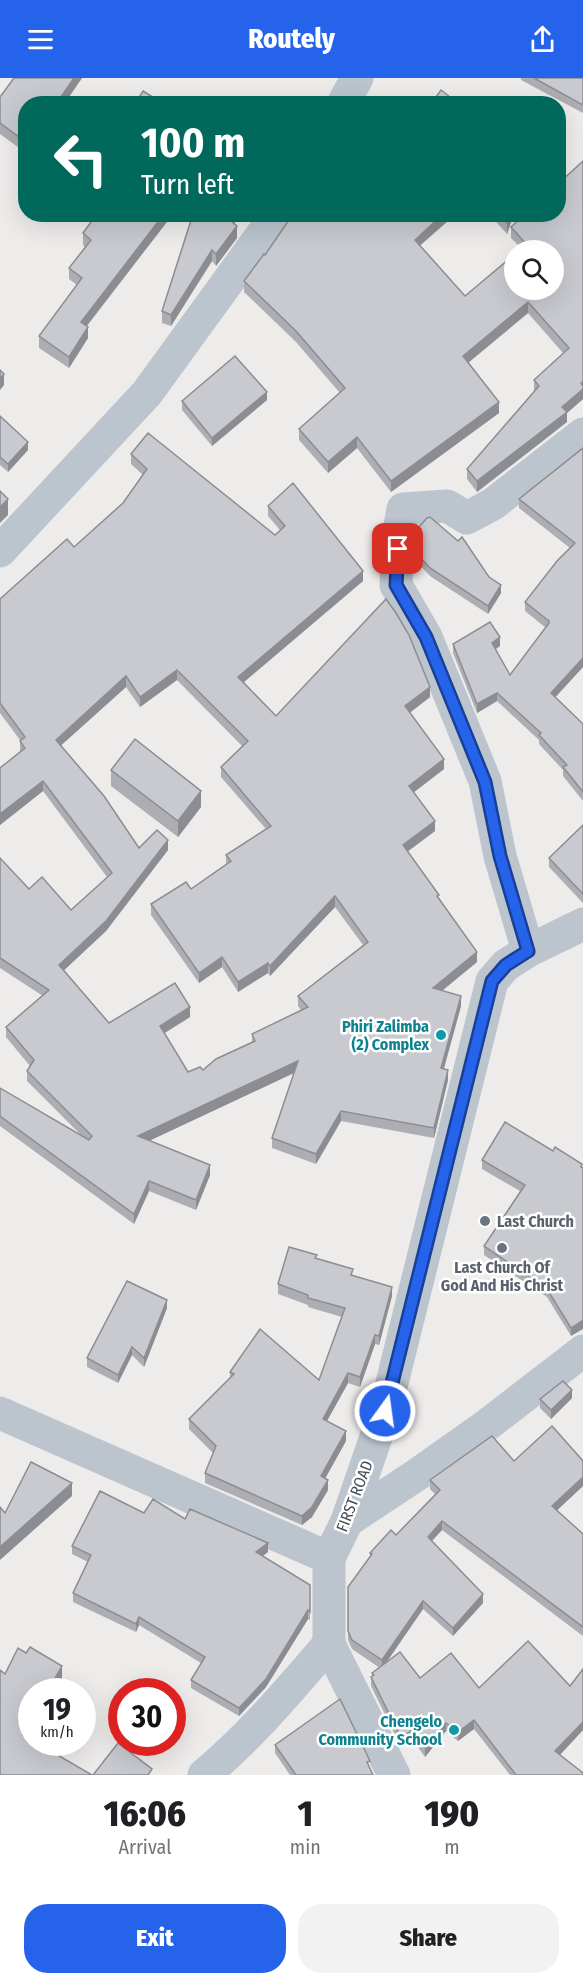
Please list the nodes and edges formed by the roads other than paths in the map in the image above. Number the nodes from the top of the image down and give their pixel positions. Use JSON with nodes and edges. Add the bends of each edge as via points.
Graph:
{"nodes":[{"id":1,"x":357,"y":78,"type":"edge"},
{"id":2,"x":347,"y":96,"type":"edge"},
{"id":3,"x":271,"y":222,"type":"edge"},
{"id":4,"x":583,"y":434,"type":"edge"},
{"id":5,"x":0,"y":551,"type":"edge"},
{"id":6,"x":583,"y":924,"type":"edge"},
{"id":7,"x":528,"y":951,"type":"junction"},
{"id":8,"x":583,"y":1351,"type":"edge"},
{"id":9,"x":6,"y":1426,"type":"edge"},
{"id":10,"x":347,"y":1521,"type":"junction"},
{"id":11,"x":329,"y":1558,"type":"junction"},
{"id":12,"x":329,"y":1644,"type":"junction"},
{"id":13,"x":204,"y":1775,"type":"edge"},
{"id":14,"x":394,"y":1775,"type":"edge"}],
"edges":[{"from":1,"to":2,"type":"street"},
{"from":3,"to":5,"type":"street","via":[[147,393]]},
{"from":4,"to":7,"type":"street","via":[[493,504],[467,518],[447,506],[403,508],[398,537],[396,585],[426,637],[485,782],[500,856]]},
{"from":6,"to":7,"type":"street","name":"FIRST ROAD"},
{"from":7,"to":10,"type":"street","name":"FIRST ROAD","via":[[506,965],[492,981],[385,1411]]},
{"from":8,"to":10,"type":"street","via":[[483,1428]]},
{"from":9,"to":11,"type":"street"},
{"from":10,"to":11,"type":"street","name":"FIRST ROAD"},
{"from":11,"to":12,"type":"street"},
{"from":12,"to":13,"type":"street","via":[[267,1716]]},
{"from":12,"to":14,"type":"street"}]}
